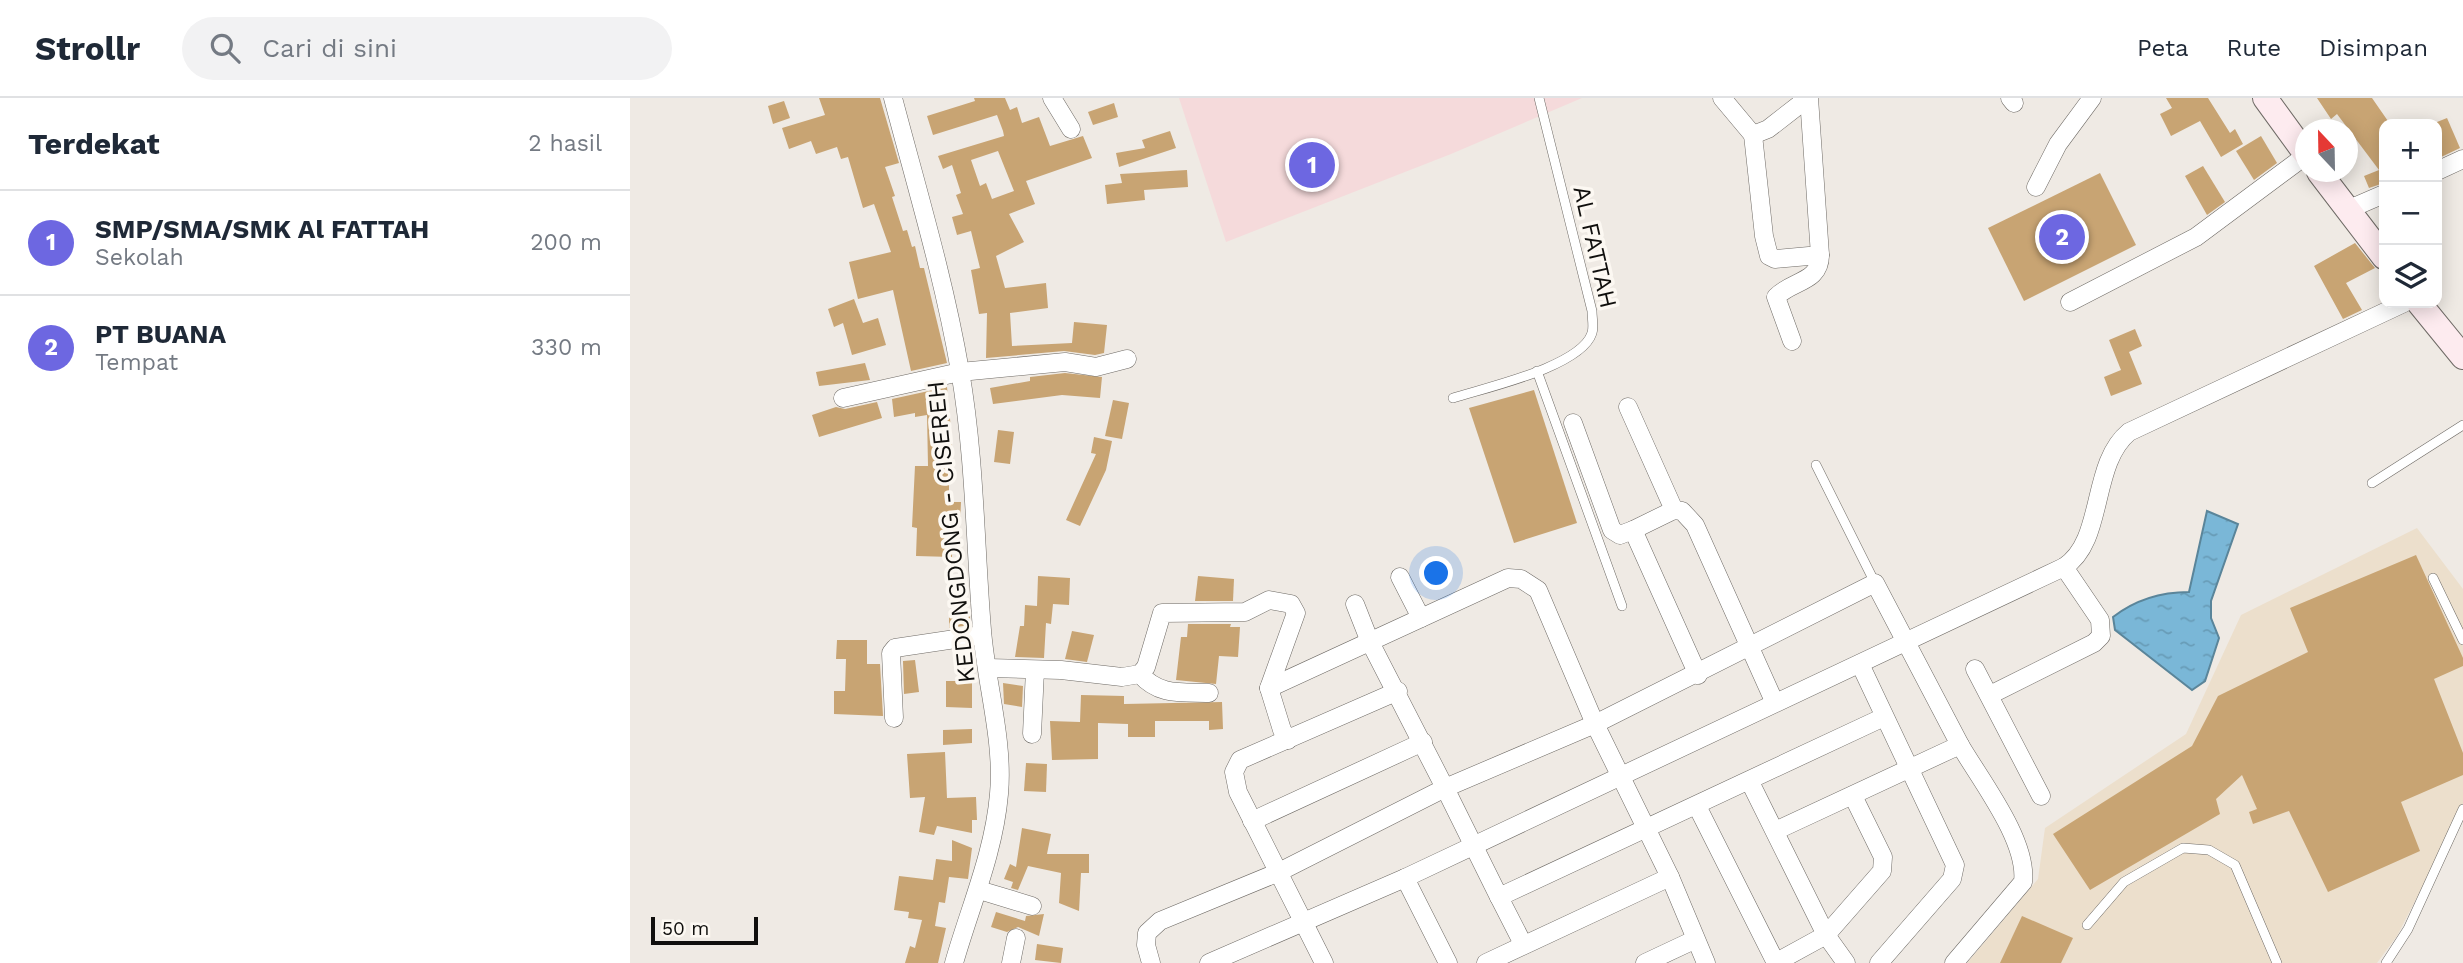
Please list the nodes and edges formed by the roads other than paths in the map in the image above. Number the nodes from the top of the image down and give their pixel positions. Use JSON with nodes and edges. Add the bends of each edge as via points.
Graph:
{"nodes":[{"id":1,"x":893,"y":98,"type":"edge"},
{"id":2,"x":1052,"y":98,"type":"edge"},
{"id":3,"x":1722,"y":98,"type":"edge"},
{"id":4,"x":1809,"y":98,"type":"edge"},
{"id":5,"x":2265,"y":98,"type":"edge"},
{"id":6,"x":1542,"y":99,"type":"edge"},
{"id":7,"x":2088,"y":100,"type":"edge"},
{"id":8,"x":1071,"y":129,"type":"dead end"},
{"id":9,"x":1753,"y":135,"type":"junction"},
{"id":10,"x":2295,"y":141,"type":"edge"},
{"id":11,"x":2463,"y":159,"type":"edge"},
{"id":12,"x":2295,"y":163,"type":"edge"},
{"id":13,"x":2442,"y":169,"type":"edge"},
{"id":14,"x":2326,"y":182,"type":"edge"},
{"id":15,"x":2036,"y":187,"type":"dead end"},
{"id":16,"x":2379,"y":196,"type":"edge"},
{"id":17,"x":2347,"y":211,"type":"junction"},
{"id":18,"x":2379,"y":251,"type":"edge"},
{"id":19,"x":1820,"y":255,"type":"junction"},
{"id":20,"x":2070,"y":302,"type":"dead end"},
{"id":21,"x":2392,"y":308,"type":"edge"},
{"id":22,"x":2423,"y":308,"type":"edge"},
{"id":23,"x":1792,"y":341,"type":"dead end"},
{"id":24,"x":2463,"y":357,"type":"edge"},
{"id":25,"x":1127,"y":359,"type":"dead end"},
{"id":26,"x":1537,"y":371,"type":"junction"},
{"id":27,"x":960,"y":372,"type":"junction"},
{"id":28,"x":843,"y":398,"type":"dead end"},
{"id":29,"x":1452,"y":398,"type":"dead end"},
{"id":30,"x":1628,"y":407,"type":"dead end"},
{"id":31,"x":1573,"y":423,"type":"dead end"},
{"id":32,"x":2463,"y":425,"type":"edge"},
{"id":33,"x":1816,"y":465,"type":"dead end"},
{"id":34,"x":2372,"y":483,"type":"dead end"},
{"id":35,"x":1674,"y":510,"type":"junction"},
{"id":36,"x":1633,"y":530,"type":"junction"},
{"id":37,"x":2064,"y":567,"type":"junction"},
{"id":38,"x":1400,"y":577,"type":"dead end"},
{"id":39,"x":2432,"y":578,"type":"dead end"},
{"id":40,"x":1875,"y":583,"type":"junction"},
{"id":41,"x":1356,"y":604,"type":"dead end"},
{"id":42,"x":1622,"y":606,"type":"dead end"},
{"id":43,"x":1421,"y":618,"type":"junction"},
{"id":44,"x":982,"y":635,"type":"junction"},
{"id":45,"x":2463,"y":640,"type":"edge"},
{"id":46,"x":1908,"y":641,"type":"junction"},
{"id":47,"x":1370,"y":642,"type":"junction"},
{"id":48,"x":1751,"y":647,"type":"junction"},
{"id":49,"x":1860,"y":664,"type":"junction"},
{"id":50,"x":988,"y":668,"type":"junction"},
{"id":51,"x":1975,"y":668,"type":"dead end"},
{"id":52,"x":1035,"y":670,"type":"junction"},
{"id":53,"x":1140,"y":674,"type":"junction"},
{"id":54,"x":1698,"y":675,"type":"junction"},
{"id":55,"x":1269,"y":688,"type":"junction"},
{"id":56,"x":1398,"y":691,"type":"junction"},
{"id":57,"x":1209,"y":693,"type":"dead end"},
{"id":58,"x":1990,"y":695,"type":"junction"},
{"id":59,"x":1774,"y":701,"type":"junction"},
{"id":60,"x":1884,"y":717,"type":"junction"},
{"id":61,"x":894,"y":718,"type":"dead end"},
{"id":62,"x":1595,"y":724,"type":"junction"},
{"id":63,"x":1032,"y":734,"type":"dead end"},
{"id":64,"x":1288,"y":740,"type":"junction"},
{"id":65,"x":1423,"y":742,"type":"junction"},
{"id":66,"x":1960,"y":745,"type":"junction"},
{"id":67,"x":1910,"y":770,"type":"junction"},
{"id":68,"x":1623,"y":776,"type":"junction"},
{"id":69,"x":1750,"y":782,"type":"junction"},
{"id":70,"x":1445,"y":788,"type":"junction"},
{"id":71,"x":1853,"y":796,"type":"junction"},
{"id":72,"x":2040,"y":796,"type":"dead end"},
{"id":73,"x":1697,"y":806,"type":"junction"},
{"id":74,"x":2463,"y":808,"type":"edge"},
{"id":75,"x":1252,"y":821,"type":"junction"},
{"id":76,"x":1647,"y":828,"type":"junction"},
{"id":77,"x":1775,"y":831,"type":"junction"},
{"id":78,"x":1471,"y":845,"type":"junction"},
{"id":79,"x":1279,"y":872,"type":"junction"},
{"id":80,"x":1670,"y":877,"type":"junction"},
{"id":81,"x":1405,"y":878,"type":"junction"},
{"id":82,"x":979,"y":890,"type":"junction"},
{"id":83,"x":1499,"y":897,"type":"junction"},
{"id":84,"x":1032,"y":906,"type":"dead end"},
{"id":85,"x":1304,"y":921,"type":"junction"},
{"id":86,"x":2087,"y":925,"type":"dead end"},
{"id":87,"x":1826,"y":935,"type":"junction"},
{"id":88,"x":1016,"y":938,"type":"dead end"},
{"id":89,"x":1694,"y":940,"type":"junction"},
{"id":90,"x":1523,"y":944,"type":"junction"},
{"id":91,"x":954,"y":963,"type":"edge"},
{"id":92,"x":1011,"y":963,"type":"edge"},
{"id":93,"x":1151,"y":963,"type":"edge"},
{"id":94,"x":1209,"y":963,"type":"edge"},
{"id":95,"x":1324,"y":963,"type":"edge"},
{"id":96,"x":1448,"y":963,"type":"edge"},
{"id":97,"x":1486,"y":963,"type":"edge"},
{"id":98,"x":1645,"y":963,"type":"edge"},
{"id":99,"x":1706,"y":963,"type":"edge"},
{"id":100,"x":1776,"y":963,"type":"edge"},
{"id":101,"x":1846,"y":963,"type":"edge"},
{"id":102,"x":1879,"y":963,"type":"edge"},
{"id":103,"x":1954,"y":963,"type":"edge"},
{"id":104,"x":2277,"y":963,"type":"edge"},
{"id":105,"x":2386,"y":963,"type":"edge"}],
"edges":[{"from":1,"to":27,"type":"street","name":"KEDONGDONG - CISEREH","via":[[936,252]]},
{"from":2,"to":8,"type":"street"},
{"from":3,"to":9,"type":"street"},
{"from":4,"to":9,"type":"street"},
{"from":4,"to":19,"type":"street"},
{"from":5,"to":10,"type":"street"},
{"from":6,"to":26,"type":"lane","name":"AL FATTAH","via":[[1592,312],[1592,333],[1583,347]]},
{"from":7,"to":15,"type":"street"},
{"from":9,"to":19,"type":"street","via":[[1769,256]]},
{"from":11,"to":13,"type":"street"},
{"from":12,"to":20,"type":"street","via":[[2196,237]]},
{"from":14,"to":17,"type":"street"},
{"from":16,"to":17,"type":"street"},
{"from":17,"to":18,"type":"street"},
{"from":19,"to":23,"type":"street","via":[[1818,271],[1812,277],[1775,298]]},
{"from":21,"to":37,"type":"street","via":[[2129,432],[2117,442],[2094,506],[2087,542],[2077,559]]},
{"from":22,"to":24,"type":"street"},
{"from":25,"to":27,"type":"street","via":[[1096,367],[1065,362]]},
{"from":26,"to":29,"type":"lane","name":"AL FATTAH"},
{"from":26,"to":42,"type":"lane"},
{"from":27,"to":28,"type":"street"},
{"from":27,"to":44,"type":"street","name":"KEDONGDONG - CISEREH","via":[[973,472]]},
{"from":30,"to":35,"type":"street"},
{"from":31,"to":36,"type":"street","via":[[1612,530],[1620,535]]},
{"from":32,"to":34,"type":"lane"},
{"from":33,"to":40,"type":"lane"},
{"from":35,"to":36,"type":"street"},
{"from":35,"to":48,"type":"street","via":[[1682,511],[1695,525]]},
{"from":36,"to":54,"type":"street"},
{"from":37,"to":46,"type":"street"},
{"from":37,"to":58,"type":"street","via":[[2100,620],[2101,636]]},
{"from":38,"to":43,"type":"street"},
{"from":39,"to":45,"type":"lane"},
{"from":40,"to":46,"type":"street"},
{"from":40,"to":48,"type":"street"},
{"from":41,"to":47,"type":"street"},
{"from":43,"to":47,"type":"street"},
{"from":43,"to":62,"type":"street","via":[[1508,578],[1521,579],[1538,590]]},
{"from":44,"to":50,"type":"street","name":"KEDONGDONG - CISEREH"},
{"from":44,"to":61,"type":"street","via":[[895,648],[891,653]]},
{"from":46,"to":49,"type":"street"},
{"from":46,"to":66,"type":"street"},
{"from":47,"to":55,"type":"street"},
{"from":47,"to":56,"type":"street"},
{"from":48,"to":54,"type":"street"},
{"from":48,"to":59,"type":"street"},
{"from":49,"to":59,"type":"street"},
{"from":49,"to":60,"type":"street"},
{"from":50,"to":52,"type":"street"},
{"from":50,"to":82,"type":"street","name":"KEDONGDONG - CISEREH","via":[[1000,792]]},
{"from":51,"to":58,"type":"street"},
{"from":52,"to":53,"type":"street","via":[[1122,677]]},
{"from":52,"to":63,"type":"street"},
{"from":53,"to":55,"type":"street","via":[[1162,613],[1245,612],[1276,600],[1291,604],[1296,613]]},
{"from":53,"to":57,"type":"street","via":[[1163,692]]},
{"from":54,"to":62,"type":"street"},
{"from":55,"to":64,"type":"street"},
{"from":56,"to":64,"type":"street"},
{"from":56,"to":65,"type":"street"},
{"from":58,"to":72,"type":"street"},
{"from":59,"to":68,"type":"street"},
{"from":60,"to":67,"type":"street"},
{"from":60,"to":69,"type":"street"},
{"from":62,"to":68,"type":"street"},
{"from":62,"to":70,"type":"street"},
{"from":64,"to":75,"type":"street","via":[[1240,760],[1234,772],[1233,782]]},
{"from":65,"to":70,"type":"street"},
{"from":65,"to":75,"type":"street"},
{"from":66,"to":67,"type":"street"},
{"from":66,"to":103,"type":"street","via":[[2018,846],[2025,869],[2023,882]]},
{"from":67,"to":71,"type":"street"},
{"from":67,"to":102,"type":"street","via":[[1950,851],[1955,872]]},
{"from":68,"to":76,"type":"street"},
{"from":68,"to":78,"type":"street"},
{"from":69,"to":73,"type":"street"},
{"from":69,"to":77,"type":"street"},
{"from":70,"to":78,"type":"street"},
{"from":70,"to":79,"type":"street"},
{"from":71,"to":77,"type":"street"},
{"from":71,"to":87,"type":"street","via":[[1884,863]]},
{"from":73,"to":76,"type":"street"},
{"from":73,"to":100,"type":"street"},
{"from":74,"to":105,"type":"lane","via":[[2408,929]]},
{"from":75,"to":79,"type":"street"},
{"from":76,"to":80,"type":"street"},
{"from":76,"to":83,"type":"street"},
{"from":77,"to":87,"type":"street"},
{"from":78,"to":81,"type":"street"},
{"from":78,"to":83,"type":"street"},
{"from":79,"to":85,"type":"street"},
{"from":79,"to":93,"type":"street","via":[[1160,921],[1147,933]]},
{"from":80,"to":89,"type":"street"},
{"from":80,"to":90,"type":"street"},
{"from":81,"to":85,"type":"street"},
{"from":81,"to":96,"type":"street"},
{"from":82,"to":84,"type":"street"},
{"from":82,"to":91,"type":"street","name":"KEDONGDONG - CISEREH"},
{"from":83,"to":90,"type":"street"},
{"from":85,"to":94,"type":"street"},
{"from":85,"to":95,"type":"street"},
{"from":86,"to":104,"type":"lane","via":[[2124,882],[2183,848],[2210,850],[2235,864]]},
{"from":87,"to":100,"type":"street"},
{"from":87,"to":101,"type":"street"},
{"from":88,"to":92,"type":"street"},
{"from":89,"to":98,"type":"street"},
{"from":89,"to":99,"type":"street"},
{"from":90,"to":97,"type":"street"}]}
